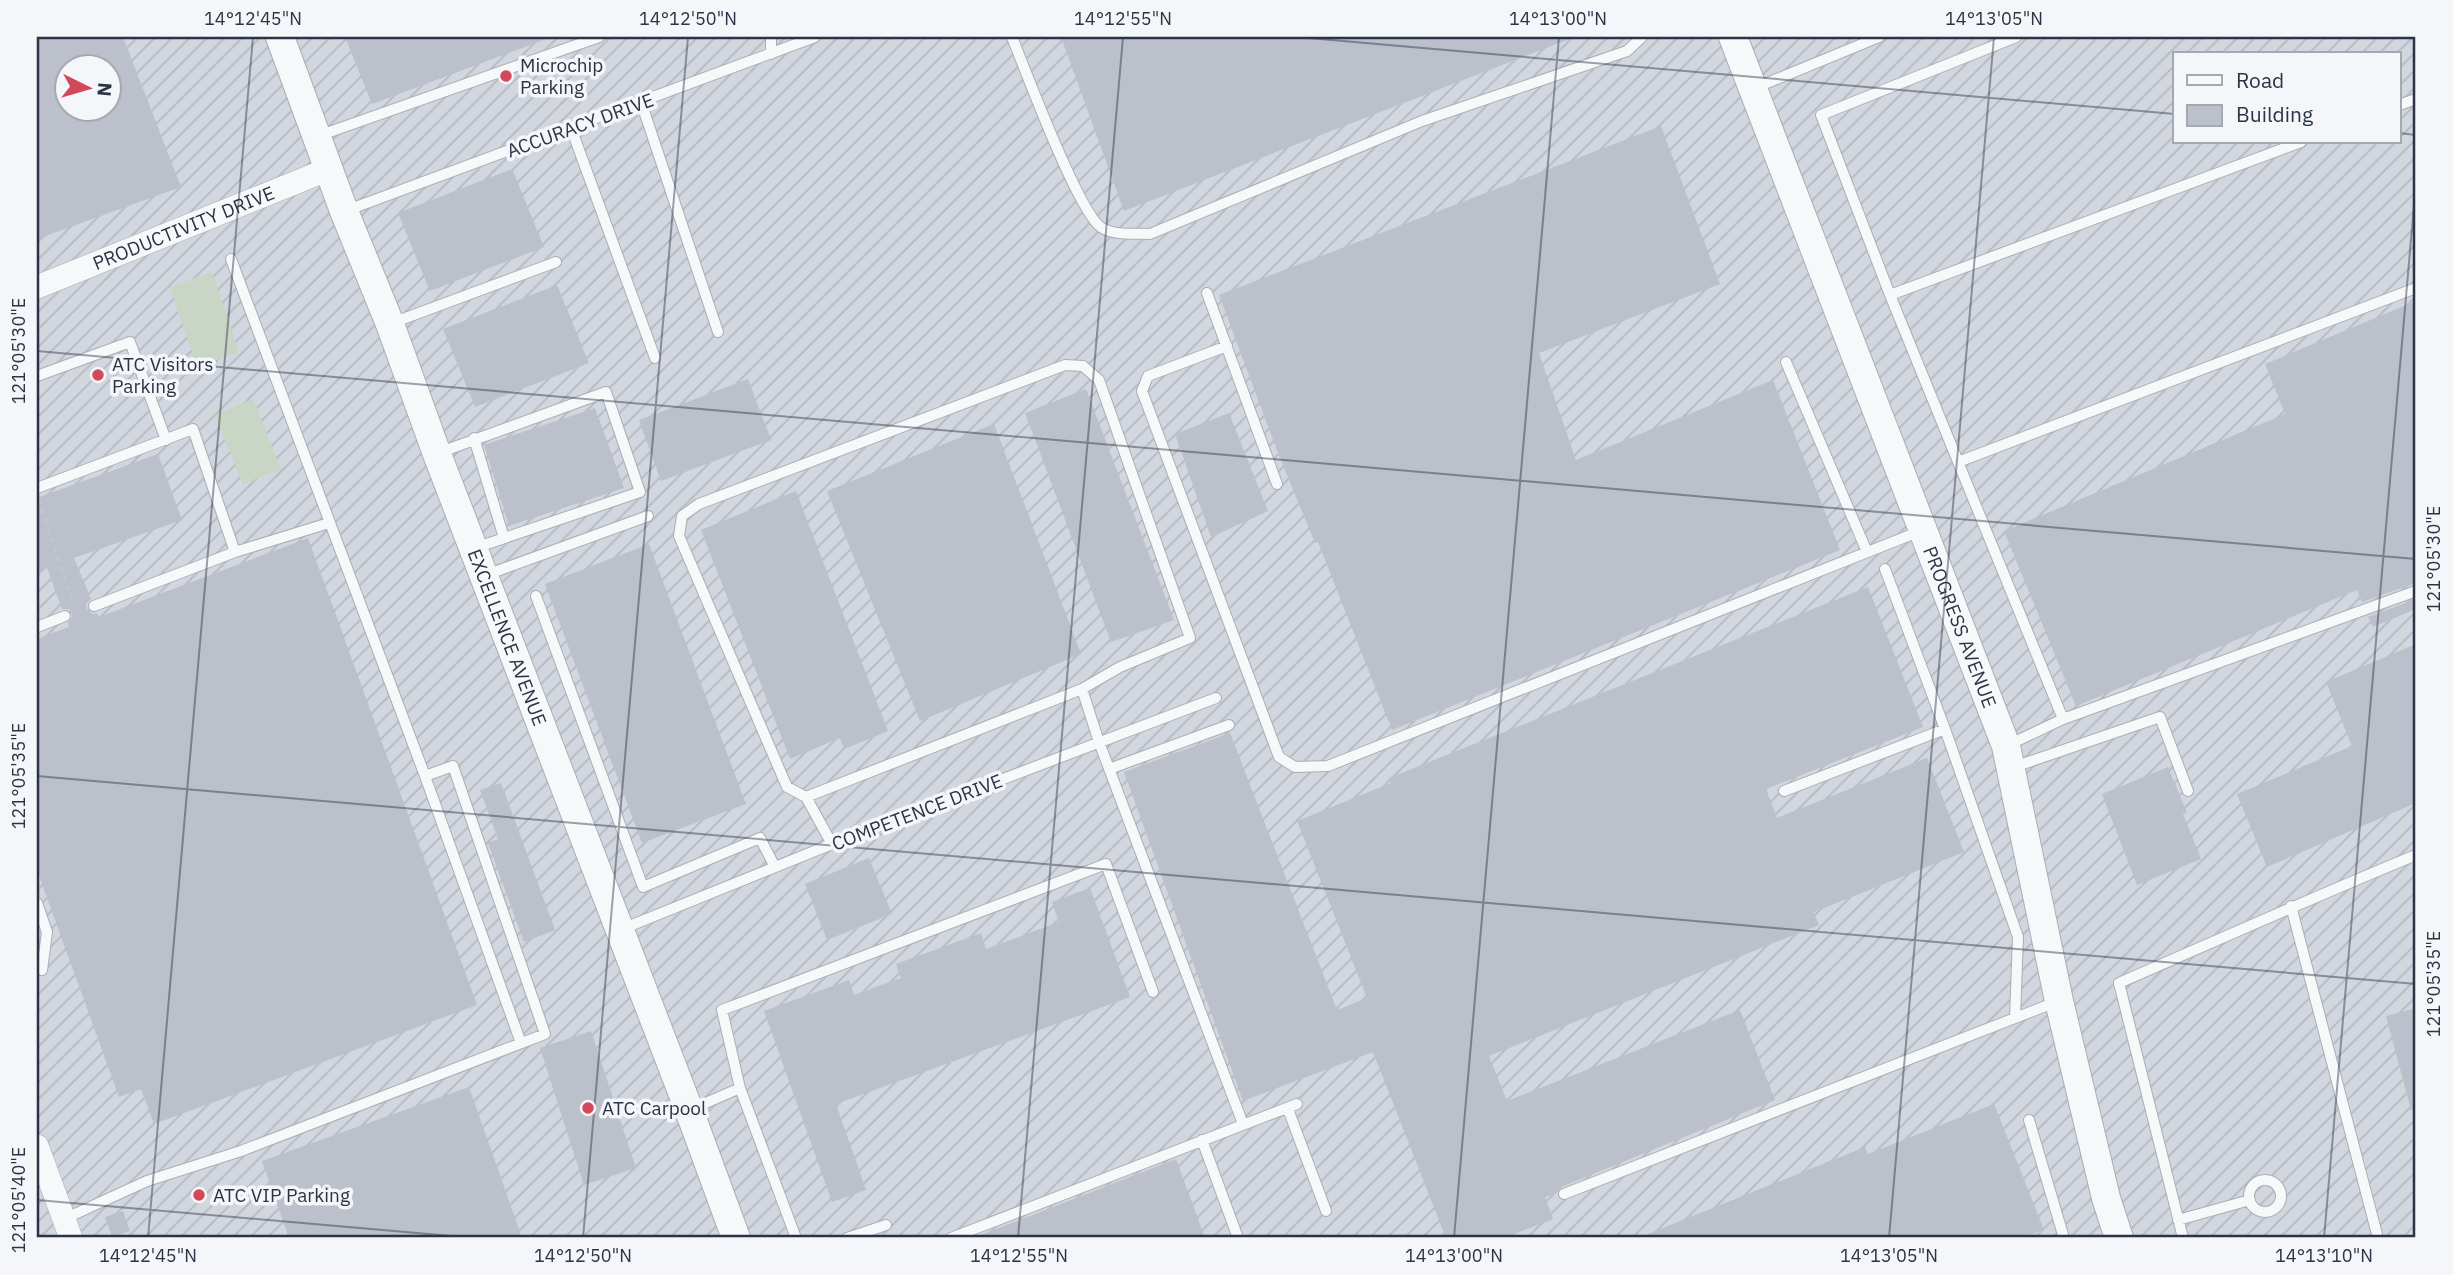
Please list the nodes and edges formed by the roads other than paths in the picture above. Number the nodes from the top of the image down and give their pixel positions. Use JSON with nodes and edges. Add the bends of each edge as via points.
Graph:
{"nodes":[{"id":1,"x":280,"y":37,"type":"edge"},
{"id":2,"x":599,"y":37,"type":"edge"},
{"id":3,"x":771,"y":37,"type":"edge"},
{"id":4,"x":815,"y":37,"type":"edge"},
{"id":5,"x":1012,"y":37,"type":"edge"},
{"id":6,"x":1642,"y":37,"type":"edge"},
{"id":7,"x":1733,"y":37,"type":"edge"},
{"id":8,"x":1879,"y":37,"type":"edge"},
{"id":9,"x":2017,"y":37,"type":"edge"},
{"id":10,"x":771,"y":54,"type":"junction"},
{"id":11,"x":1754,"y":88,"type":"junction"},
{"id":12,"x":641,"y":102,"type":"junction"},
{"id":13,"x":571,"y":128,"type":"junction"},
{"id":14,"x":318,"y":136,"type":"junction"},
{"id":15,"x":2296,"y":144,"type":"edge"},
{"id":16,"x":329,"y":169,"type":"junction"},
{"id":17,"x":344,"y":211,"type":"junction"},
{"id":18,"x":231,"y":259,"type":"dead end"},
{"id":19,"x":556,"y":262,"type":"dead end"},
{"id":20,"x":37,"y":287,"type":"edge"},
{"id":21,"x":2416,"y":288,"type":"edge"},
{"id":22,"x":1207,"y":293,"type":"dead end"},
{"id":23,"x":1890,"y":295,"type":"junction"},
{"id":24,"x":390,"y":324,"type":"junction"},
{"id":25,"x":718,"y":332,"type":"dead end"},
{"id":26,"x":1227,"y":346,"type":"junction"},
{"id":27,"x":655,"y":358,"type":"dead end"},
{"id":28,"x":1786,"y":362,"type":"dead end"},
{"id":29,"x":37,"y":376,"type":"edge"},
{"id":30,"x":474,"y":438,"type":"junction"},
{"id":31,"x":166,"y":440,"type":"junction"},
{"id":32,"x":437,"y":454,"type":"junction"},
{"id":33,"x":1958,"y":462,"type":"junction"},
{"id":34,"x":1277,"y":484,"type":"dead end"},
{"id":35,"x":37,"y":488,"type":"edge"},
{"id":36,"x":648,"y":516,"type":"dead end"},
{"id":37,"x":329,"y":523,"type":"junction"},
{"id":38,"x":1923,"y":530,"type":"junction"},
{"id":39,"x":504,"y":538,"type":"junction"},
{"id":40,"x":475,"y":548,"type":"junction"},
{"id":41,"x":235,"y":552,"type":"junction"},
{"id":42,"x":1867,"y":552,"type":"junction"},
{"id":43,"x":1885,"y":569,"type":"dead end"},
{"id":44,"x":485,"y":576,"type":"junction"},
{"id":45,"x":2416,"y":591,"type":"edge"},
{"id":46,"x":536,"y":597,"type":"dead end"},
{"id":47,"x":94,"y":607,"type":"dead end"},
{"id":48,"x":65,"y":616,"type":"dead end"},
{"id":49,"x":37,"y":627,"type":"edge"},
{"id":50,"x":1082,"y":689,"type":"junction"},
{"id":51,"x":1216,"y":698,"type":"dead end"},
{"id":52,"x":2063,"y":719,"type":"junction"},
{"id":53,"x":1229,"y":725,"type":"dead end"},
{"id":54,"x":1945,"y":729,"type":"junction"},
{"id":55,"x":1099,"y":742,"type":"junction"},
{"id":56,"x":2009,"y":757,"type":"junction"},
{"id":57,"x":1109,"y":769,"type":"junction"},
{"id":58,"x":425,"y":776,"type":"junction"},
{"id":59,"x":1784,"y":791,"type":"dead end"},
{"id":60,"x":2188,"y":791,"type":"dead end"},
{"id":61,"x":806,"y":797,"type":"junction"},
{"id":62,"x":832,"y":844,"type":"junction"},
{"id":63,"x":2416,"y":855,"type":"edge"},
{"id":64,"x":775,"y":867,"type":"junction"},
{"id":65,"x":37,"y":902,"type":"edge"},
{"id":66,"x":2291,"y":906,"type":"junction"},
{"id":67,"x":619,"y":930,"type":"junction"},
{"id":68,"x":43,"y":970,"type":"dead end"},
{"id":69,"x":1153,"y":992,"type":"dead end"},
{"id":70,"x":2059,"y":1001,"type":"junction"},
{"id":71,"x":2015,"y":1018,"type":"junction"},
{"id":72,"x":521,"y":1043,"type":"junction"},
{"id":73,"x":740,"y":1087,"type":"junction"},
{"id":74,"x":689,"y":1110,"type":"junction"},
{"id":75,"x":2029,"y":1120,"type":"dead end"},
{"id":76,"x":1243,"y":1124,"type":"junction"},
{"id":77,"x":1202,"y":1140,"type":"junction"},
{"id":78,"x":37,"y":1146,"type":"edge"},
{"id":79,"x":44,"y":1188,"type":"edge"},
{"id":80,"x":1564,"y":1194,"type":"dead end"},
{"id":81,"x":2250,"y":1200,"type":"dead end"},
{"id":82,"x":1326,"y":1212,"type":"dead end"},
{"id":83,"x":2178,"y":1220,"type":"junction"},
{"id":84,"x":886,"y":1225,"type":"dead end"},
{"id":85,"x":67,"y":1228,"type":"edge"},
{"id":86,"x":736,"y":1238,"type":"edge"},
{"id":87,"x":796,"y":1238,"type":"edge"},
{"id":88,"x":847,"y":1238,"type":"edge"},
{"id":89,"x":951,"y":1238,"type":"edge"},
{"id":90,"x":1238,"y":1238,"type":"edge"},
{"id":91,"x":2064,"y":1238,"type":"edge"},
{"id":92,"x":2119,"y":1238,"type":"edge"},
{"id":93,"x":2183,"y":1238,"type":"edge"},
{"id":94,"x":2378,"y":1238,"type":"edge"}],
"edges":[{"from":1,"to":14,"type":"street","name":"EXCELLENCE AVENUE"},
{"from":2,"to":14,"type":"lane"},
{"from":3,"to":10,"type":"lane"},
{"from":4,"to":10,"type":"lane","name":"ACCURACY DRIVE"},
{"from":5,"to":6,"type":"lane","via":[[1077,193],[1099,227],[1115,233],[1150,234],[1422,121],[1627,51]]},
{"from":7,"to":11,"type":"street","name":"PROGRESS AVENUE"},
{"from":8,"to":11,"type":"lane"},
{"from":9,"to":23,"type":"lane","via":[[1821,115]]},
{"from":10,"to":12,"type":"lane","name":"ACCURACY DRIVE"},
{"from":11,"to":38,"type":"street","name":"PROGRESS AVENUE"},
{"from":12,"to":13,"type":"lane","name":"ACCURACY DRIVE"},
{"from":12,"to":25,"type":"lane"},
{"from":13,"to":17,"type":"lane","name":"ACCURACY DRIVE"},
{"from":13,"to":27,"type":"lane"},
{"from":14,"to":16,"type":"street","name":"EXCELLENCE AVENUE"},
{"from":15,"to":23,"type":"lane"},
{"from":16,"to":17,"type":"street","name":"EXCELLENCE AVENUE"},
{"from":16,"to":20,"type":"street","name":"PRODUCTIVITY DRIVE"},
{"from":17,"to":24,"type":"street","name":"EXCELLENCE AVENUE"},
{"from":18,"to":37,"type":"lane"},
{"from":19,"to":24,"type":"lane"},
{"from":21,"to":33,"type":"lane"},
{"from":22,"to":26,"type":"lane"},
{"from":23,"to":33,"type":"lane"},
{"from":24,"to":32,"type":"street","name":"EXCELLENCE AVENUE"},
{"from":26,"to":34,"type":"lane"},
{"from":26,"to":42,"type":"lane","via":[[1148,376],[1142,391],[1279,757],[1295,767],[1328,766]]},
{"from":28,"to":42,"type":"lane"},
{"from":29,"to":31,"type":"lane","via":[[130,342]]},
{"from":30,"to":32,"type":"lane"},
{"from":30,"to":39,"type":"lane"},
{"from":30,"to":39,"type":"lane","via":[[606,392],[640,492]]},
{"from":31,"to":35,"type":"lane"},
{"from":31,"to":41,"type":"lane","via":[[193,429]]},
{"from":32,"to":40,"type":"street","name":"EXCELLENCE AVENUE"},
{"from":33,"to":52,"type":"lane"},
{"from":36,"to":44,"type":"lane"},
{"from":37,"to":41,"type":"lane"},
{"from":37,"to":58,"type":"lane"},
{"from":38,"to":42,"type":"lane"},
{"from":38,"to":56,"type":"street","name":"PROGRESS AVENUE"},
{"from":39,"to":40,"type":"lane"},
{"from":40,"to":44,"type":"street","name":"EXCELLENCE AVENUE"},
{"from":41,"to":47,"type":"lane"},
{"from":43,"to":54,"type":"lane"},
{"from":44,"to":67,"type":"street","name":"EXCELLENCE AVENUE"},
{"from":45,"to":52,"type":"lane"},
{"from":46,"to":64,"type":"lane","via":[[643,887],[760,838]]},
{"from":48,"to":49,"type":"lane"},
{"from":50,"to":55,"type":"lane"},
{"from":50,"to":61,"type":"lane"},
{"from":50,"to":61,"type":"lane","via":[[1120,667],[1190,638],[1099,380],[1083,366],[1065,365],[699,504],[682,516],[679,536],[768,746],[787,787]]},
{"from":51,"to":55,"type":"lane","name":"COMPETENCE DRIVE"},
{"from":52,"to":56,"type":"lane"},
{"from":53,"to":57,"type":"lane"},
{"from":54,"to":59,"type":"lane"},
{"from":54,"to":71,"type":"lane","via":[[2018,937]]},
{"from":55,"to":57,"type":"lane"},
{"from":55,"to":62,"type":"lane","name":"COMPETENCE DRIVE"},
{"from":56,"to":60,"type":"lane","via":[[2160,717]]},
{"from":56,"to":70,"type":"street","name":"PROGRESS AVENUE"},
{"from":57,"to":76,"type":"lane"},
{"from":58,"to":72,"type":"lane"},
{"from":58,"to":72,"type":"lane","via":[[453,766],[545,1034]]},
{"from":61,"to":62,"type":"lane"},
{"from":62,"to":64,"type":"lane","name":"COMPETENCE DRIVE"},
{"from":63,"to":66,"type":"lane"},
{"from":64,"to":67,"type":"lane","name":"COMPETENCE DRIVE"},
{"from":65,"to":68,"type":"lane","via":[[47,932]]},
{"from":66,"to":83,"type":"lane","via":[[2119,983]]},
{"from":66,"to":94,"type":"lane"},
{"from":67,"to":74,"type":"street","name":"EXCELLENCE AVENUE"},
{"from":69,"to":73,"type":"lane","via":[[1106,864],[722,1010]]},
{"from":70,"to":71,"type":"lane"},
{"from":70,"to":92,"type":"street","name":"PROGRESS AVENUE"},
{"from":71,"to":80,"type":"lane"},
{"from":72,"to":85,"type":"lane","via":[[147,1181]]},
{"from":73,"to":74,"type":"lane"},
{"from":73,"to":87,"type":"lane"},
{"from":74,"to":86,"type":"street","name":"EXCELLENCE AVENUE"},
{"from":75,"to":91,"type":"lane"},
{"from":76,"to":77,"type":"lane"},
{"from":76,"to":82,"type":"lane","via":[[1293,1106]]},
{"from":77,"to":89,"type":"lane"},
{"from":77,"to":90,"type":"lane"},
{"from":78,"to":79,"type":"street"},
{"from":79,"to":85,"type":"street"},
{"from":81,"to":83,"type":"lane"},
{"from":83,"to":93,"type":"lane"},
{"from":84,"to":88,"type":"lane"}]}
